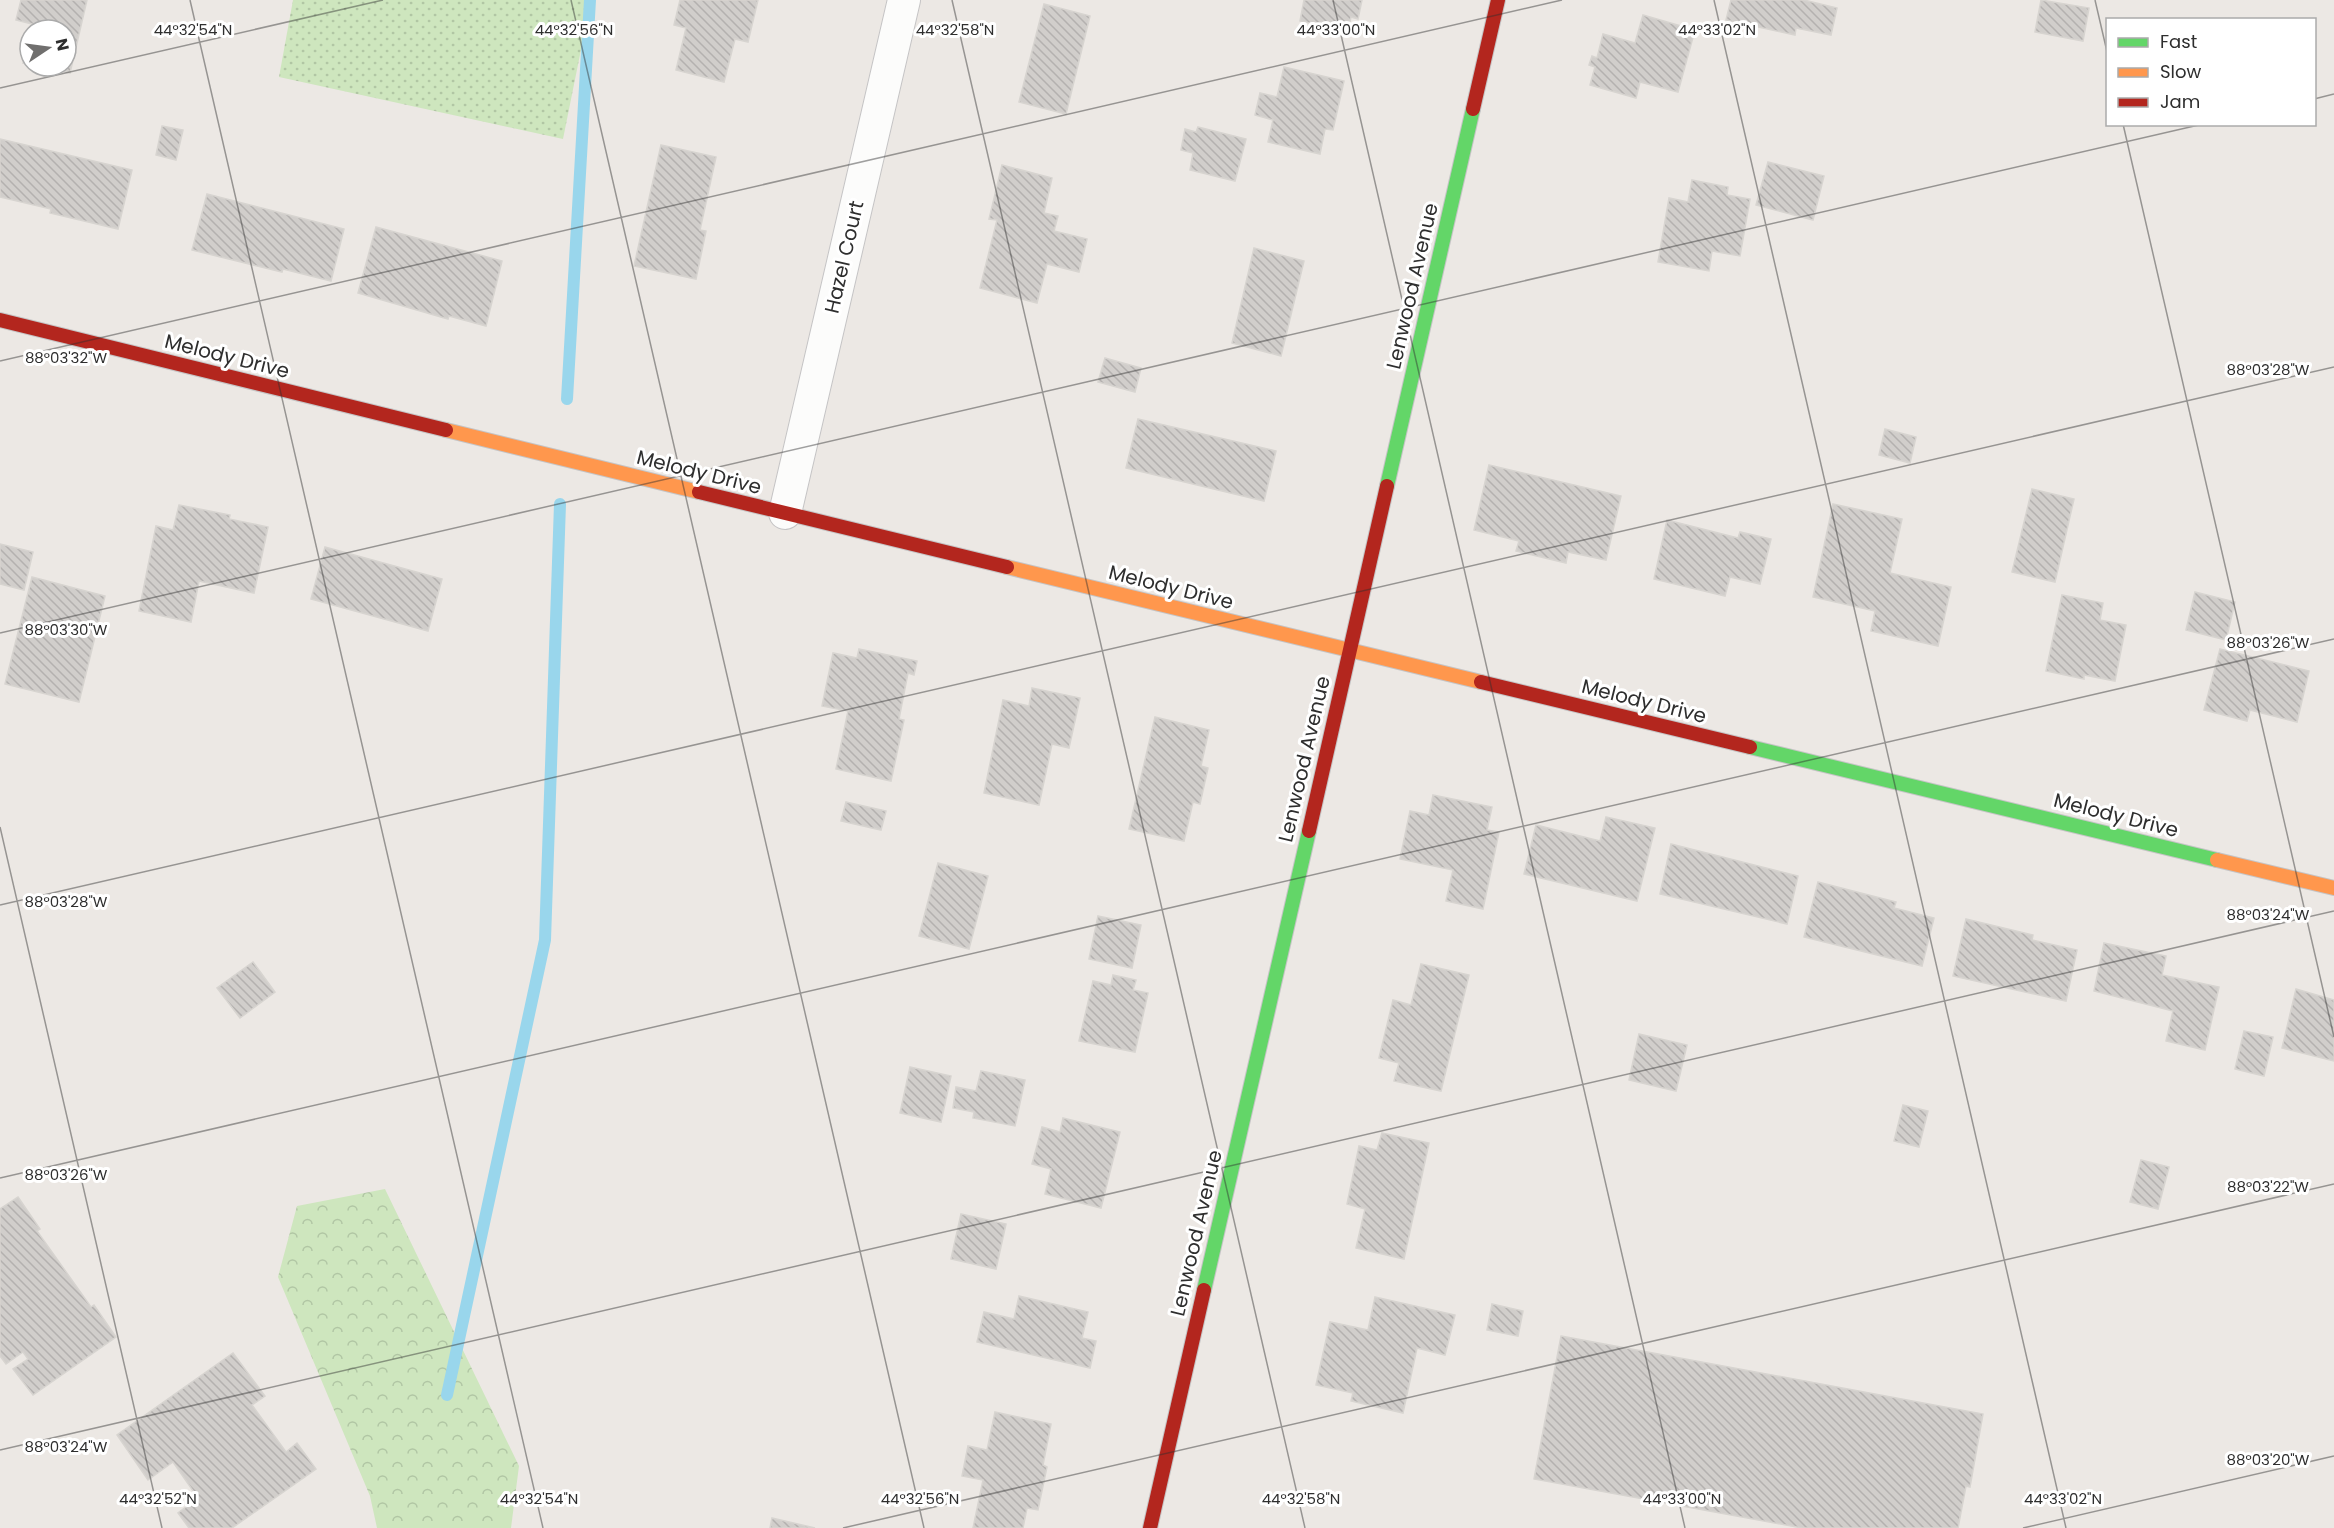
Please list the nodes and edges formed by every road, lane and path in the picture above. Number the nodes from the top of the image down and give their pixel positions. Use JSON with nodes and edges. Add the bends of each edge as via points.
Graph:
{"nodes":[{"id":1,"x":904,"y":0,"type":"edge"},
{"id":2,"x":1498,"y":0,"type":"edge"},
{"id":3,"x":0,"y":321,"type":"edge"},
{"id":4,"x":785,"y":513,"type":"junction"},
{"id":5,"x":1348,"y":650,"type":"junction"},
{"id":6,"x":2334,"y":888,"type":"edge"},
{"id":7,"x":1150,"y":1528,"type":"edge"}],
"edges":[{"from":1,"to":4,"type":"street","name":"Hazel Court"},
{"from":2,"to":5,"type":"street","name":"Lenwood Avenue"},
{"from":3,"to":4,"type":"street","name":"Melody Drive"},
{"from":4,"to":5,"type":"street","name":"Melody Drive"},
{"from":5,"to":6,"type":"street","name":"Melody Drive"},
{"from":5,"to":7,"type":"street","name":"Lenwood Avenue"}]}
